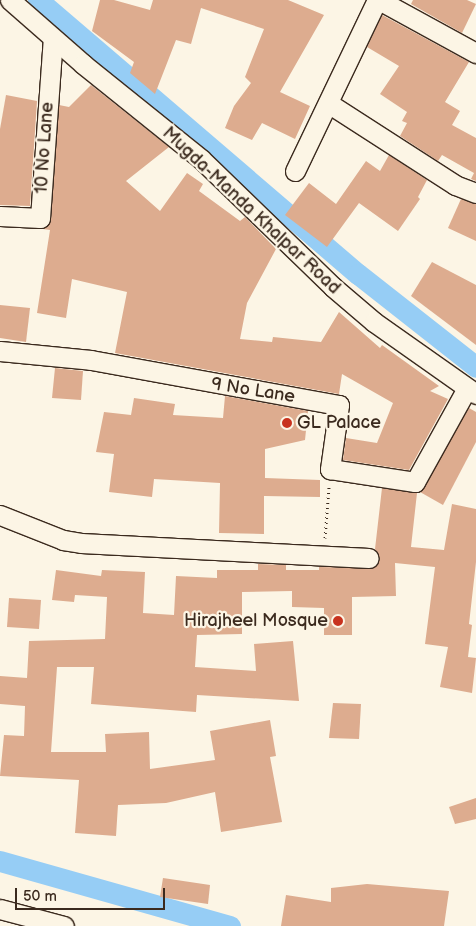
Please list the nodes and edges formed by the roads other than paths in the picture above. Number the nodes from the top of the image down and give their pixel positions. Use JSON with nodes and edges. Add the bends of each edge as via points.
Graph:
{"nodes":[{"id":1,"x":10,"y":0,"type":"edge"},
{"id":2,"x":378,"y":0,"type":"edge"},
{"id":3,"x":53,"y":38,"type":"junction"},
{"id":4,"x":476,"y":53,"type":"edge"},
{"id":5,"x":328,"y":103,"type":"junction"},
{"id":6,"x":295,"y":171,"type":"dead end"},
{"id":7,"x":476,"y":194,"type":"edge"},
{"id":8,"x":0,"y":216,"type":"edge"},
{"id":9,"x":0,"y":351,"type":"edge"},
{"id":10,"x":472,"y":391,"type":"edge"},
{"id":11,"x":0,"y":515,"type":"edge"},
{"id":12,"x":369,"y":558,"type":"dead end"},
{"id":13,"x":0,"y":909,"type":"edge"},
{"id":14,"x":64,"y":926,"type":"edge"}],
"edges":[{"from":1,"to":3,"type":"street","name":"Mugda-Manda Khalpar Road"},
{"from":2,"to":4,"type":"street"},
{"from":2,"to":5,"type":"street"},
{"from":3,"to":8,"type":"street","name":"10 No Lane","via":[[40,218]]},
{"from":3,"to":10,"type":"street","name":"Mugda-Manda Khalpar Road","via":[[200,159],[360,310]]},
{"from":5,"to":6,"type":"street"},
{"from":5,"to":7,"type":"street","via":[[455,185]]},
{"from":9,"to":10,"type":"street","name":"9 No Lane","via":[[91,360],[339,405],[330,469],[415,482]]},
{"from":11,"to":12,"type":"street","via":[[63,540],[81,543]]},
{"from":13,"to":14,"type":"street"}]}
